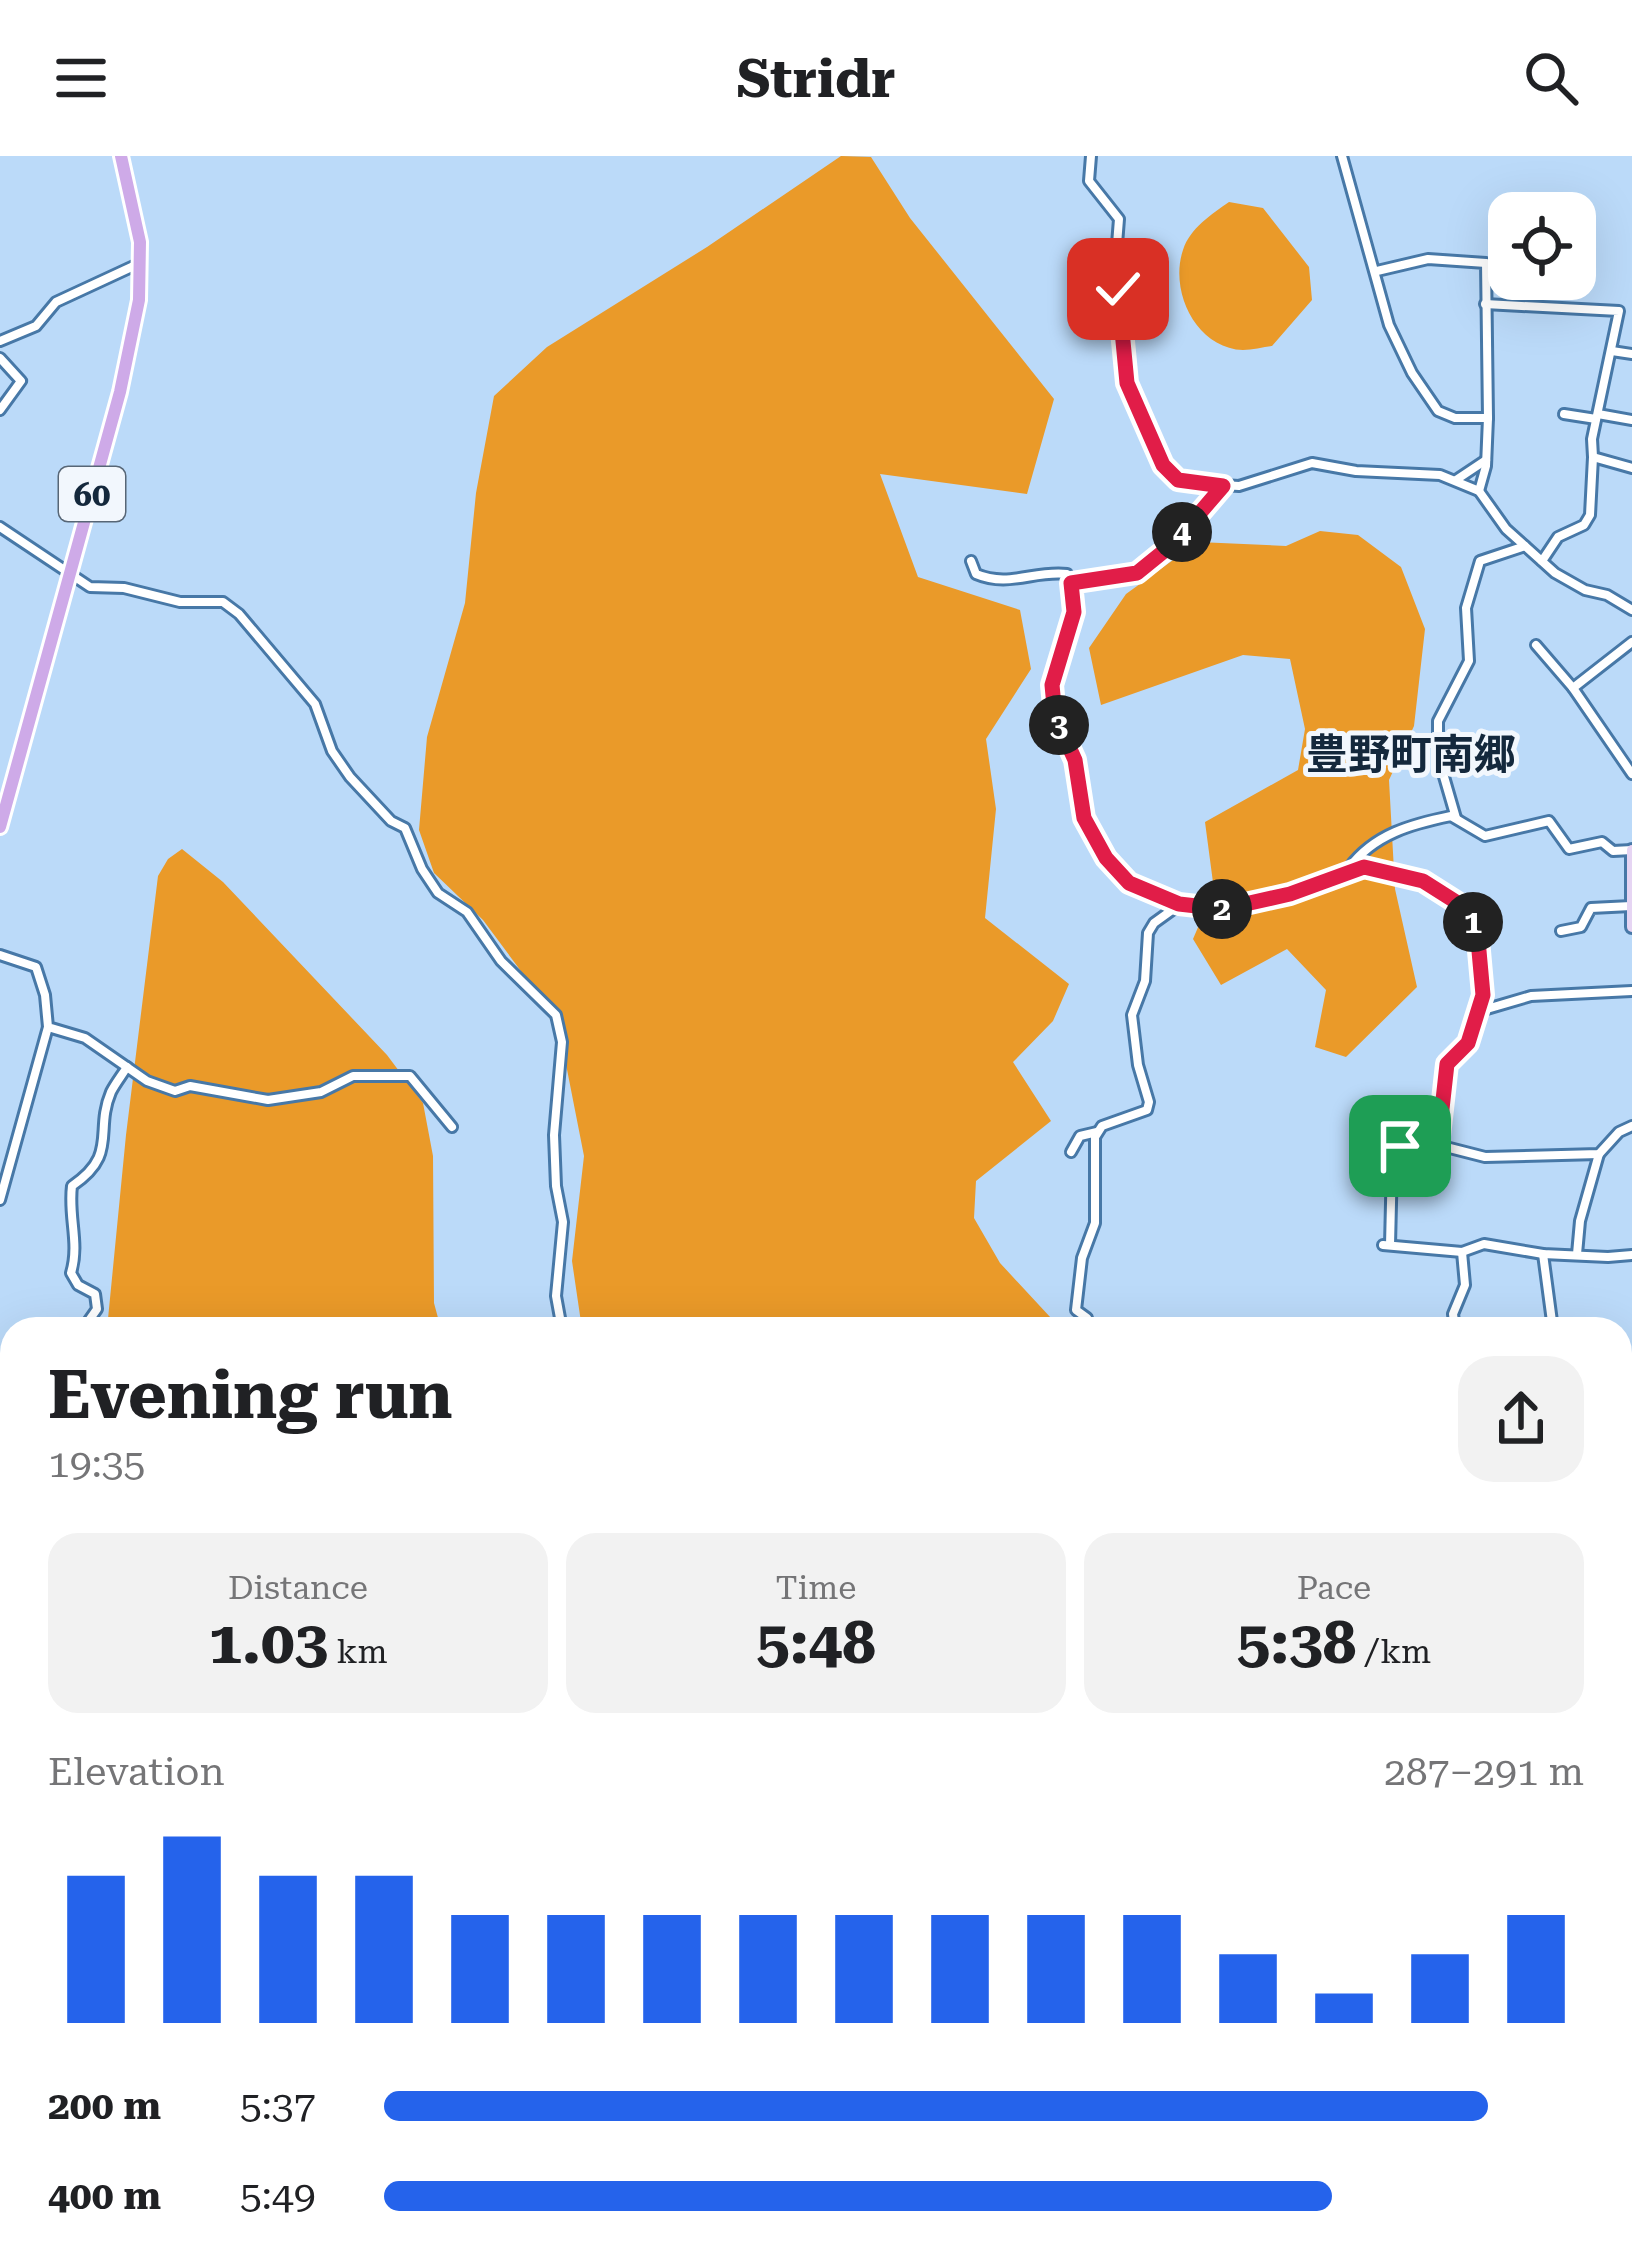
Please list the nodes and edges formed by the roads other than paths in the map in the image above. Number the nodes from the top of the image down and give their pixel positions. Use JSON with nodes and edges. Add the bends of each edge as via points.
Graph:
{"nodes":[{"id":1,"x":121,"y":156,"type":"edge"},
{"id":2,"x":1091,"y":156,"type":"edge"},
{"id":3,"x":1342,"y":156,"type":"edge"},
{"id":4,"x":139,"y":264,"type":"junction"},
{"id":5,"x":1377,"y":271,"type":"junction"},
{"id":6,"x":1485,"y":304,"type":"junction"},
{"id":7,"x":0,"y":341,"type":"edge"},
{"id":8,"x":1612,"y":351,"type":"junction"},
{"id":9,"x":1632,"y":354,"type":"edge"},
{"id":10,"x":0,"y":358,"type":"edge"},
{"id":11,"x":0,"y":410,"type":"edge"},
{"id":12,"x":1564,"y":414,"type":"dead end"},
{"id":13,"x":1597,"y":416,"type":"junction"},
{"id":14,"x":1488,"y":418,"type":"junction"},
{"id":15,"x":1632,"y":420,"type":"edge"},
{"id":16,"x":1593,"y":457,"type":"junction"},
{"id":17,"x":1486,"y":460,"type":"junction"},
{"id":18,"x":1632,"y":469,"type":"edge"},
{"id":19,"x":1455,"y":481,"type":"junction"},
{"id":20,"x":1223,"y":486,"type":"junction"},
{"id":21,"x":1479,"y":491,"type":"junction"},
{"id":22,"x":0,"y":527,"type":"edge"},
{"id":23,"x":1525,"y":546,"type":"junction"},
{"id":24,"x":971,"y":561,"type":"dead end"},
{"id":25,"x":1542,"y":561,"type":"junction"},
{"id":26,"x":71,"y":572,"type":"junction"},
{"id":27,"x":1071,"y":583,"type":"junction"},
{"id":28,"x":1632,"y":610,"type":"edge"},
{"id":29,"x":1632,"y":642,"type":"edge"},
{"id":30,"x":1535,"y":645,"type":"dead end"},
{"id":31,"x":1573,"y":688,"type":"junction"},
{"id":32,"x":1632,"y":774,"type":"edge"},
{"id":33,"x":1457,"y":819,"type":"junction"},
{"id":34,"x":0,"y":827,"type":"edge"},
{"id":35,"x":1632,"y":850,"type":"edge"},
{"id":36,"x":1348,"y":870,"type":"junction"},
{"id":37,"x":1179,"y":904,"type":"junction"},
{"id":38,"x":1631,"y":906,"type":"edge"},
{"id":39,"x":1632,"y":927,"type":"edge"},
{"id":40,"x":1561,"y":931,"type":"dead end"},
{"id":41,"x":0,"y":955,"type":"edge"},
{"id":42,"x":1632,"y":991,"type":"edge"},
{"id":43,"x":1480,"y":1011,"type":"junction"},
{"id":44,"x":48,"y":1027,"type":"junction"},
{"id":45,"x":127,"y":1067,"type":"junction"},
{"id":46,"x":452,"y":1126,"type":"dead end"},
{"id":47,"x":1632,"y":1126,"type":"edge"},
{"id":48,"x":1098,"y":1132,"type":"junction"},
{"id":49,"x":1438,"y":1145,"type":"junction"},
{"id":50,"x":1071,"y":1152,"type":"dead end"},
{"id":51,"x":1599,"y":1154,"type":"junction"},
{"id":52,"x":4,"y":1167,"type":"edge"},
{"id":53,"x":0,"y":1199,"type":"edge"},
{"id":54,"x":1462,"y":1252,"type":"junction"},
{"id":55,"x":1543,"y":1254,"type":"junction"},
{"id":56,"x":1577,"y":1254,"type":"junction"},
{"id":57,"x":1632,"y":1255,"type":"edge"},
{"id":58,"x":92,"y":1317,"type":"edge"},
{"id":59,"x":560,"y":1317,"type":"edge"},
{"id":60,"x":1086,"y":1317,"type":"edge"},
{"id":61,"x":1454,"y":1317,"type":"edge"},
{"id":62,"x":1551,"y":1317,"type":"edge"}],
"edges":[{"from":1,"to":4,"type":"main road","number":"60"},
{"from":2,"to":20,"type":"street","via":[[1089,181],[1119,219],[1115,270],[1127,383],[1171,476]]},
{"from":3,"to":5,"type":"street"},
{"from":4,"to":7,"type":"street","via":[[56,302],[35,326]]},
{"from":4,"to":26,"type":"main road","number":"60","via":[[120,392]]},
{"from":5,"to":6,"type":"street","via":[[1428,259],[1486,263]]},
{"from":5,"to":14,"type":"street","via":[[1389,325],[1438,411]]},
{"from":6,"to":8,"type":"street","via":[[1619,311]]},
{"from":6,"to":14,"type":"street"},
{"from":8,"to":9,"type":"street"},
{"from":8,"to":13,"type":"street"},
{"from":10,"to":11,"type":"street","via":[[21,381]]},
{"from":12,"to":13,"type":"street"},
{"from":13,"to":15,"type":"street"},
{"from":13,"to":16,"type":"street"},
{"from":14,"to":17,"type":"street"},
{"from":16,"to":18,"type":"street"},
{"from":16,"to":25,"type":"street","via":[[1590,514],[1558,536]]},
{"from":17,"to":19,"type":"street"},
{"from":17,"to":21,"type":"street"},
{"from":19,"to":20,"type":"street","via":[[1312,463]]},
{"from":19,"to":21,"type":"street"},
{"from":20,"to":27,"type":"street","via":[[1137,573]]},
{"from":21,"to":23,"type":"street"},
{"from":22,"to":26,"type":"street"},
{"from":23,"to":25,"type":"street"},
{"from":23,"to":33,"type":"street","via":[[1480,561],[1466,608],[1468,662],[1438,721],[1438,756]]},
{"from":24,"to":27,"type":"street","via":[[988,579],[1009,583],[1057,572]]},
{"from":25,"to":28,"type":"street"},
{"from":26,"to":34,"type":"main road","number":"60"},
{"from":26,"to":59,"type":"street","via":[[90,587],[223,602],[239,614],[315,704],[350,777],[405,828],[431,884],[467,913],[556,1015]]},
{"from":27,"to":37,"type":"street","via":[[1072,626],[1052,685],[1079,802],[1118,873]]},
{"from":29,"to":31,"type":"street"},
{"from":30,"to":31,"type":"street"},
{"from":31,"to":32,"type":"street"},
{"from":33,"to":35,"type":"street","via":[[1485,836],[1549,821],[1569,849],[1602,842]]},
{"from":33,"to":36,"type":"street","via":[[1412,823]]},
{"from":35,"to":38,"type":"main road"},
{"from":36,"to":37,"type":"street","via":[[1246,905]]},
{"from":36,"to":43,"type":"street","via":[[1409,876],[1464,907],[1478,940]]},
{"from":37,"to":48,"type":"street","via":[[1148,933],[1145,981],[1132,1015],[1147,1110]]},
{"from":38,"to":39,"type":"main road"},
{"from":38,"to":40,"type":"street","via":[[1591,908],[1581,927]]},
{"from":41,"to":44,"type":"street","via":[[36,968]]},
{"from":42,"to":43,"type":"street","via":[[1532,996]]},
{"from":43,"to":49,"type":"street","via":[[1468,1043],[1447,1064]]},
{"from":44,"to":45,"type":"street","via":[[85,1038]]},
{"from":44,"to":52,"type":"street"},
{"from":45,"to":46,"type":"street","via":[[176,1091],[190,1086],[268,1100],[321,1092],[353,1076],[410,1076]]},
{"from":45,"to":58,"type":"street","via":[[110,1094],[94,1171],[73,1186],[70,1206],[78,1250],[71,1274],[95,1294]]},
{"from":47,"to":51,"type":"street"},
{"from":48,"to":50,"type":"street","via":[[1080,1136]]},
{"from":48,"to":60,"type":"street","via":[[1096,1222],[1076,1310]]},
{"from":49,"to":51,"type":"street","via":[[1485,1157]]},
{"from":49,"to":54,"type":"street","via":[[1400,1146],[1392,1161],[1386,1245]]},
{"from":51,"to":56,"type":"street"},
{"from":52,"to":53,"type":"street"},
{"from":54,"to":55,"type":"street","via":[[1484,1244]]},
{"from":54,"to":61,"type":"street","via":[[1465,1285]]},
{"from":55,"to":56,"type":"street"},
{"from":55,"to":62,"type":"street"},
{"from":56,"to":57,"type":"street"}]}
